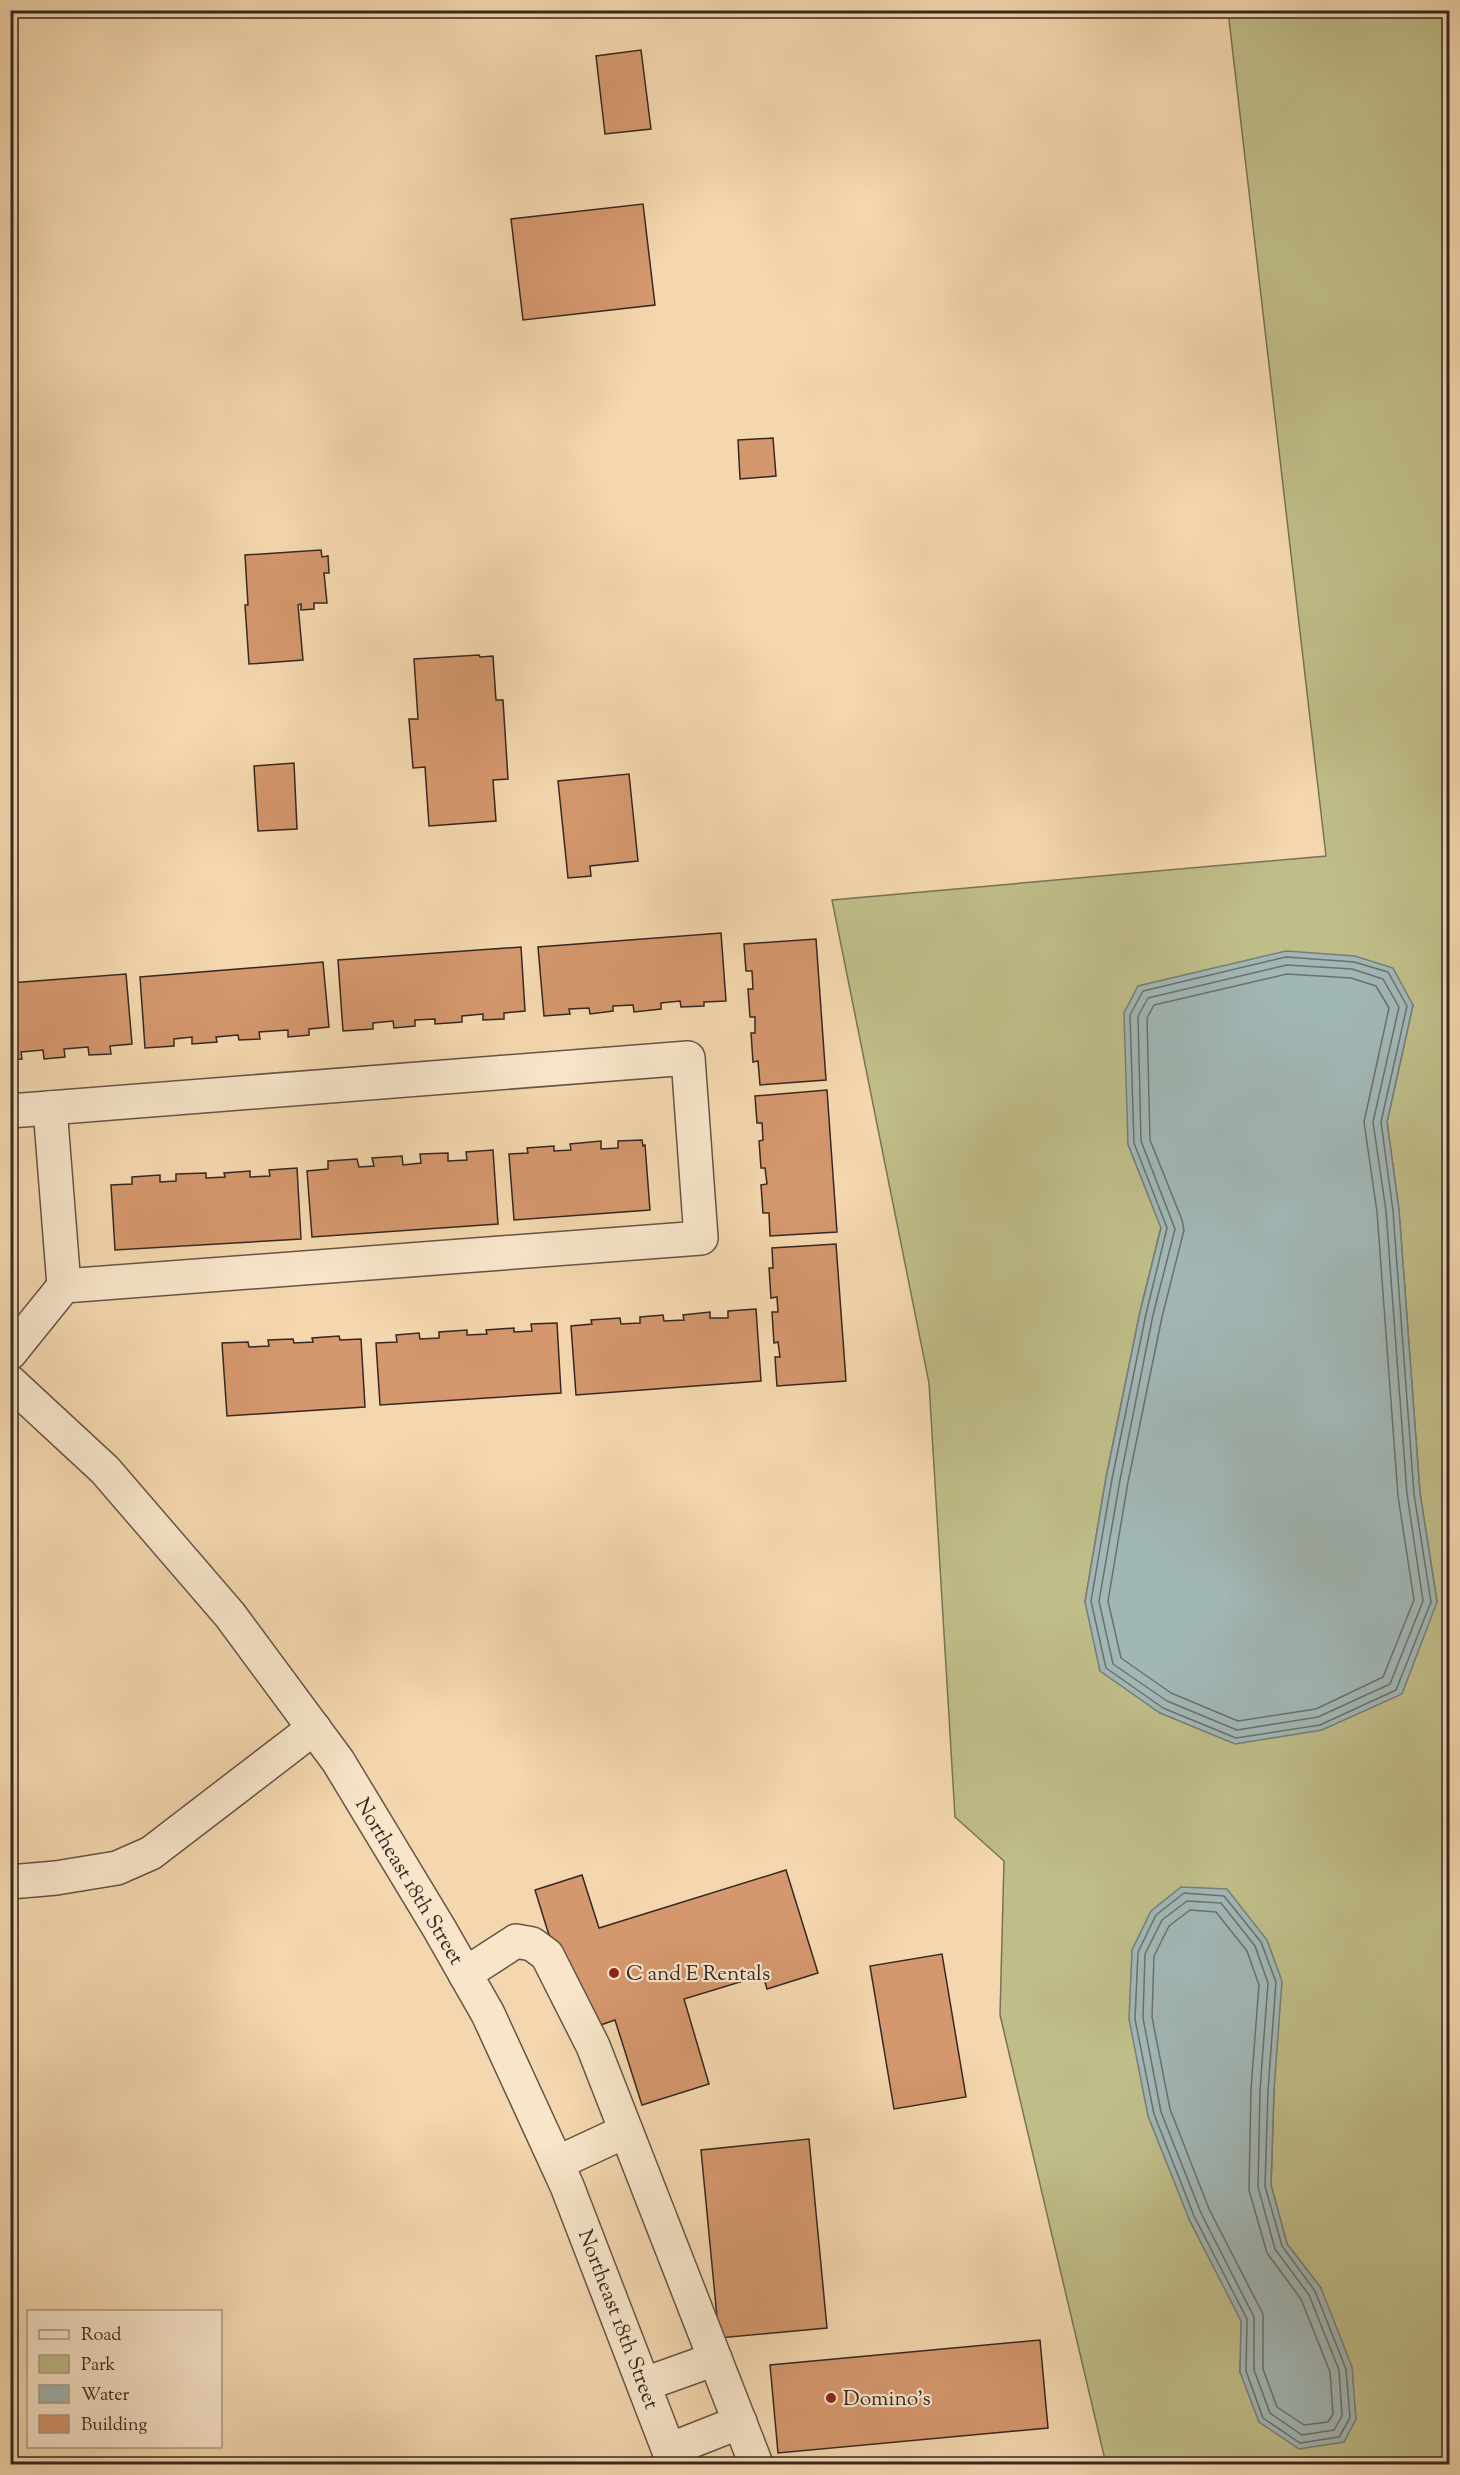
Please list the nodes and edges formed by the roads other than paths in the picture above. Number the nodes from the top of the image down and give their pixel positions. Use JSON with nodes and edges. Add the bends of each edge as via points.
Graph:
{"nodes":[{"id":1,"x":50,"y":1108,"type":"junction"},
{"id":2,"x":10,"y":1111,"type":"edge"},
{"id":3,"x":64,"y":1286,"type":"junction"},
{"id":4,"x":10,"y":1353,"type":"edge"},
{"id":5,"x":10,"y":1382,"type":"edge"},
{"id":6,"x":314,"y":1728,"type":"junction"},
{"id":7,"x":10,"y":1882,"type":"edge"},
{"id":8,"x":465,"y":1974,"type":"junction"},
{"id":9,"x":626,"y":2131,"type":"junction"},
{"id":10,"x":557,"y":2163,"type":"junction"},
{"id":11,"x":715,"y":2359,"type":"junction"},
{"id":12,"x":645,"y":2384,"type":"junction"},
{"id":13,"x":740,"y":2422,"type":"junction"},
{"id":14,"x":672,"y":2457,"type":"edge"},
{"id":15,"x":756,"y":2464,"type":"edge"}],
"edges":[{"from":1,"to":2,"type":"street"},
{"from":1,"to":3,"type":"street"},
{"from":1,"to":3,"type":"street","via":[[687,1058],[689,1078],[701,1238]]},
{"from":3,"to":4,"type":"street"},
{"from":5,"to":6,"type":"street","name":"Northeast 18th Street","via":[[105,1470],[230,1615]]},
{"from":6,"to":7,"type":"street","via":[[151,1853],[117,1868]]},
{"from":6,"to":8,"type":"street","name":"Northeast 18th Street","via":[[338,1761]]},
{"from":8,"to":9,"type":"street","via":[[516,1941],[532,1944],[547,1955],[593,2046]]},
{"from":8,"to":10,"type":"street","name":"Northeast 18th Street","via":[[488,2014]]},
{"from":9,"to":10,"type":"street"},
{"from":9,"to":11,"type":"street"},
{"from":10,"to":12,"type":"street","name":"Northeast 18th Street"},
{"from":11,"to":12,"type":"street"},
{"from":11,"to":13,"type":"street"},
{"from":12,"to":14,"type":"street","name":"Northeast 18th Street"},
{"from":13,"to":14,"type":"street"},
{"from":13,"to":15,"type":"street"}]}
